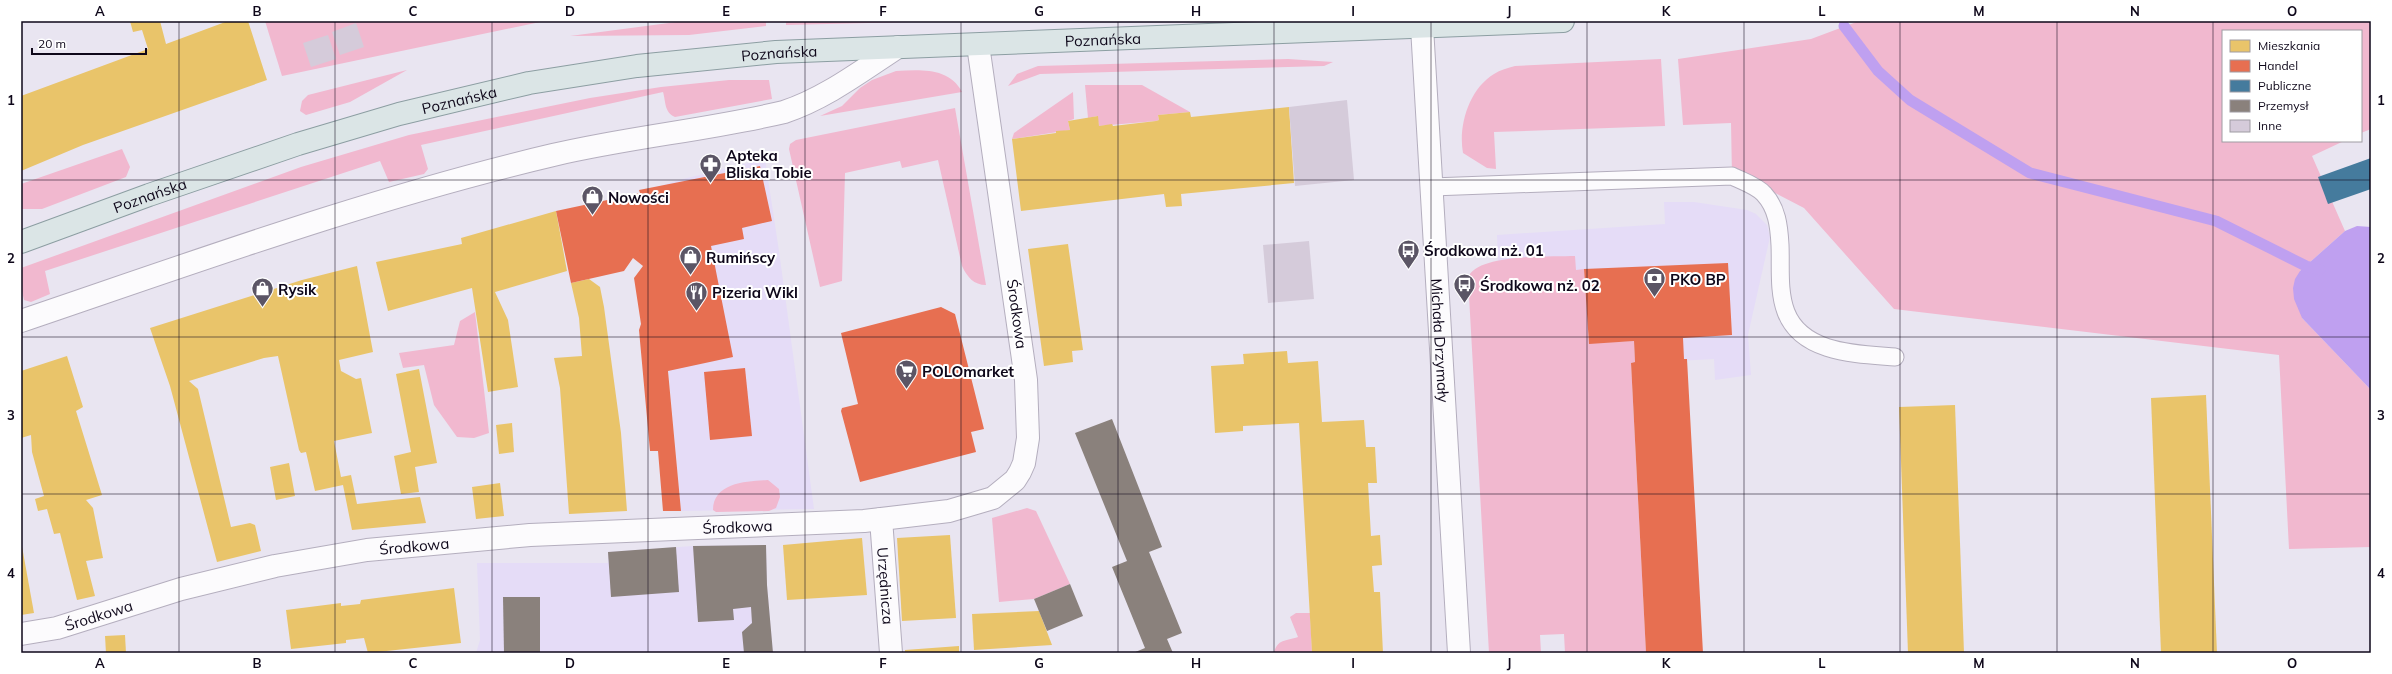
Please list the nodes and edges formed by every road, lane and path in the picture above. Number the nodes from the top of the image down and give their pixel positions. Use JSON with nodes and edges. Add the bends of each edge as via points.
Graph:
{"nodes":[{"id":1,"x":1563,"y":21,"type":"edge"},
{"id":2,"x":1422,"y":27,"type":"junction"},
{"id":3,"x":978,"y":45,"type":"junction"},
{"id":4,"x":898,"y":47,"type":"junction"},
{"id":5,"x":1432,"y":187,"type":"junction"},
{"id":6,"x":21,"y":242,"type":"edge"},
{"id":7,"x":21,"y":321,"type":"edge"},
{"id":8,"x":1895,"y":357,"type":"dead end"},
{"id":9,"x":881,"y":519,"type":"junction"},
{"id":10,"x":21,"y":634,"type":"edge"},
{"id":11,"x":890,"y":653,"type":"edge"},
{"id":12,"x":1459,"y":653,"type":"edge"}],
"edges":[{"from":1,"to":2,"type":"main road","name":"Poznańska"},
{"from":2,"to":3,"type":"main road","name":"Poznańska"},
{"from":2,"to":5,"type":"street","name":"Michała Drzymały"},
{"from":3,"to":4,"type":"main road","name":"Poznańska"},
{"from":3,"to":9,"type":"street","name":"Środkowa","via":[[1026,380],[1029,420],[1024,462],[1015,480],[992,498],[977,504],[949,511]]},
{"from":4,"to":6,"type":"main road","name":"Poznańska","via":[[706,58],[630,67],[500,90],[400,114],[298,144]]},
{"from":4,"to":7,"type":"street","via":[[825,95],[784,112],[553,155],[467,178],[326,220]]},
{"from":5,"to":8,"type":"lane","via":[[1732,176],[1764,193],[1776,212],[1782,295],[1786,312],[1795,325],[1807,338],[1825,347],[1856,354]]},
{"from":5,"to":12,"type":"street","name":"Michała Drzymały"},
{"from":9,"to":10,"type":"street","name":"Środkowa","via":[[530,535],[367,550],[275,566],[188,587],[56,628]]},
{"from":9,"to":11,"type":"street","name":"Urzędnicza"}]}
